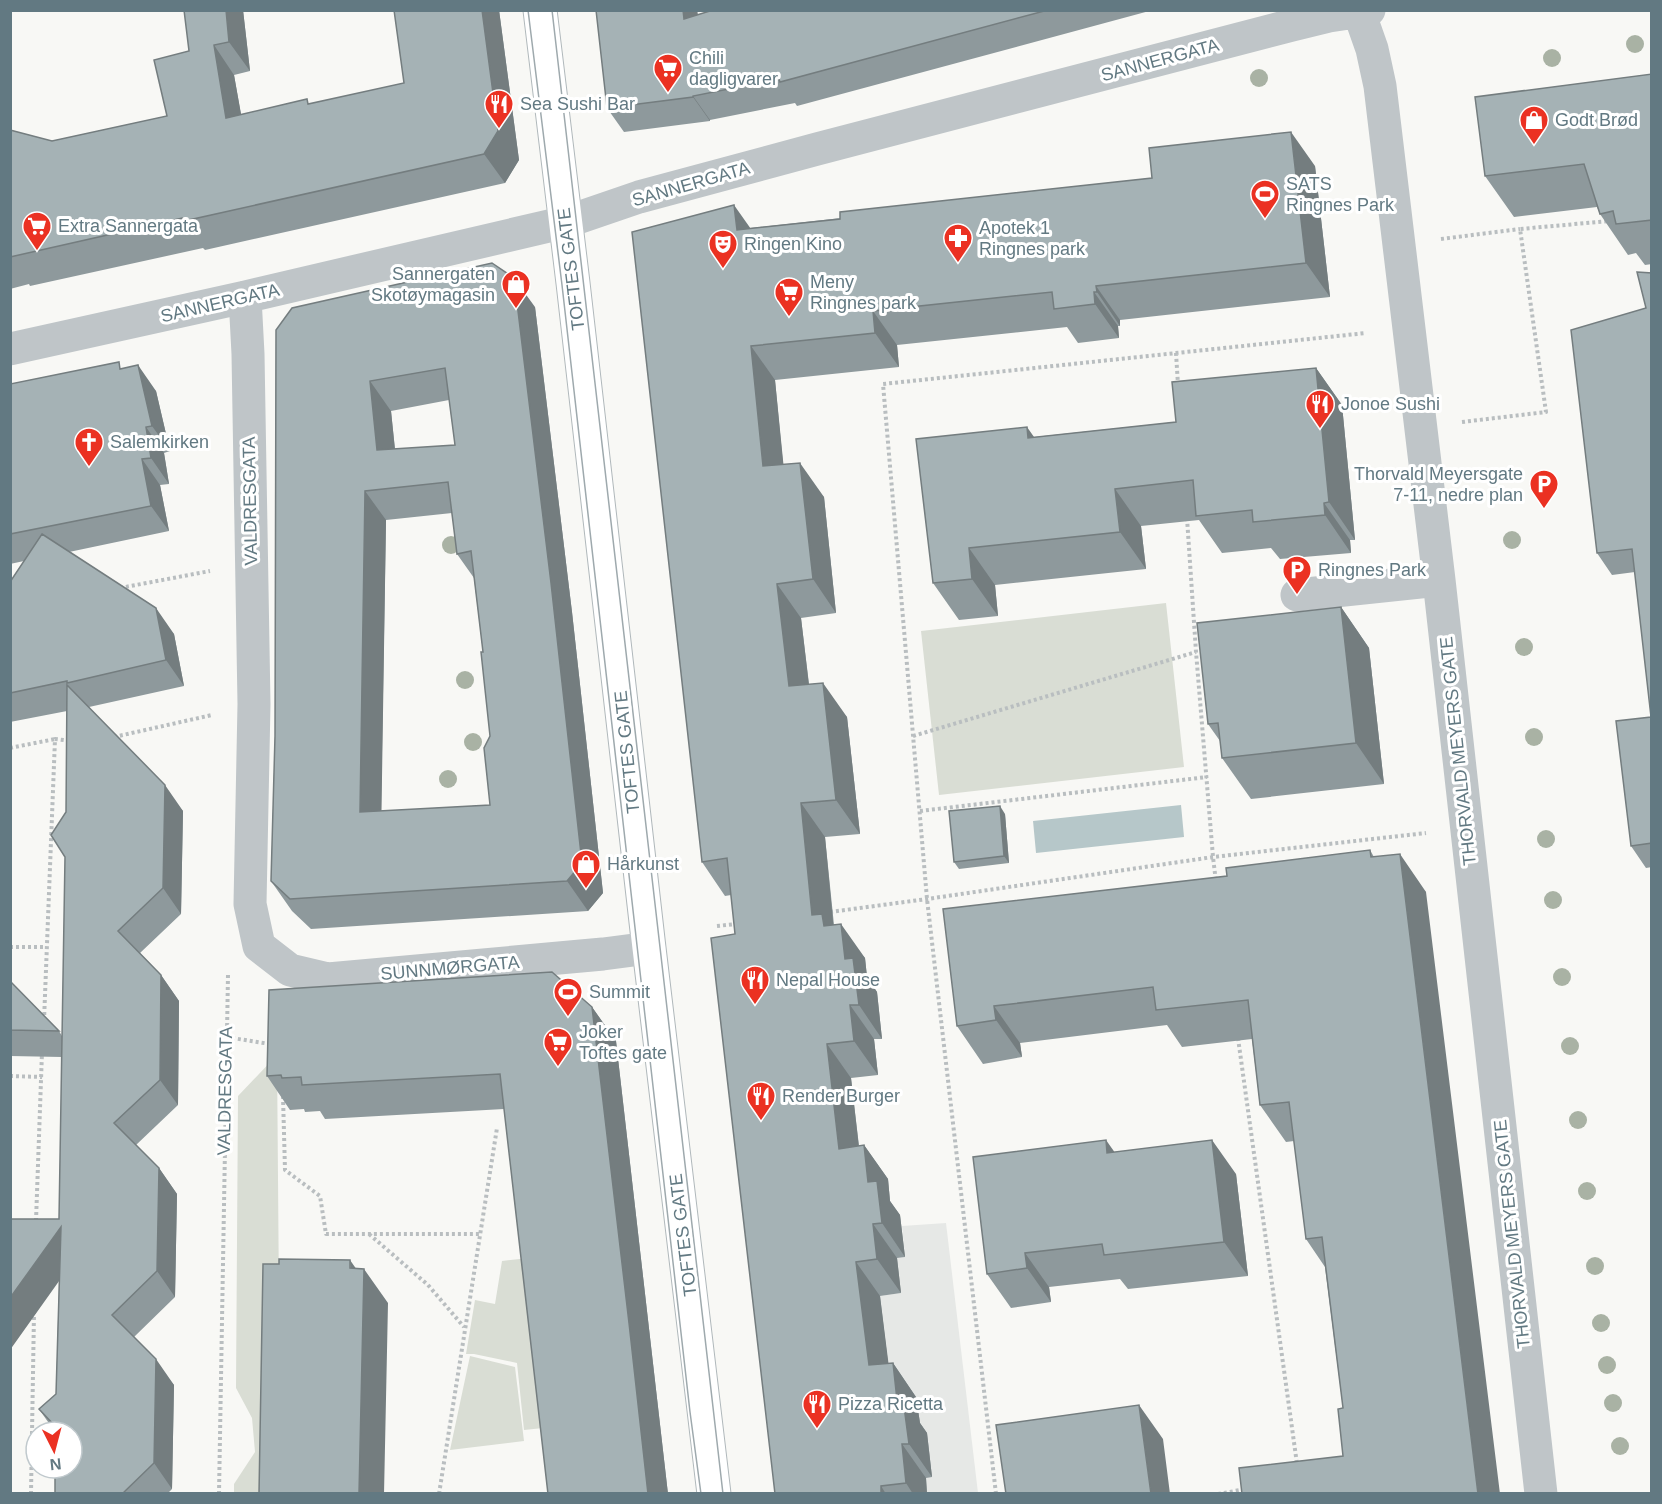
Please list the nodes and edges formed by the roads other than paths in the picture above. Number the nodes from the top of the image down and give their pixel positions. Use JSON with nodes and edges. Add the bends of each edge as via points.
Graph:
{"nodes":[{"id":1,"x":540,"y":10,"type":"edge"},
{"id":2,"x":1364,"y":11,"type":"edge"},
{"id":3,"x":566,"y":222,"type":"junction"},
{"id":4,"x":245,"y":297,"type":"junction"},
{"id":5,"x":10,"y":349,"type":"edge"},
{"id":6,"x":1439,"y":580,"type":"junction"},
{"id":7,"x":1297,"y":595,"type":"dead end"},
{"id":8,"x":259,"y":946,"type":"joint"},
{"id":9,"x":649,"y":948,"type":"junction"},
{"id":10,"x":714,"y":1494,"type":"edge"},
{"id":11,"x":1541,"y":1494,"type":"edge"}],
"edges":[{"from":1,"to":3,"type":"main road","name":"TOFTES GATE"},
{"from":2,"to":3,"type":"street","name":"SANNERGATA","via":[[1292,25],[817,149],[639,197]]},
{"from":2,"to":6,"type":"street","name":"THORVALD MEYERS GATE","via":[[1380,86]]},
{"from":3,"to":4,"type":"street","name":"SANNERGATA"},
{"from":3,"to":9,"type":"main road","name":"TOFTES GATE"},
{"from":4,"to":5,"type":"street","name":"SANNERGATA"},
{"from":4,"to":8,"type":"street","name":"VALDRESGATA","via":[[254,704],[250,904]]},
{"from":6,"to":7,"type":"street"},
{"from":6,"to":11,"type":"street","name":"THORVALD MEYERS GATE"},
{"from":8,"to":9,"type":"street","name":"SUNNMØRGATA","via":[[290,970],[328,979]]},
{"from":9,"to":10,"type":"main road","name":"TOFTES GATE"}]}
